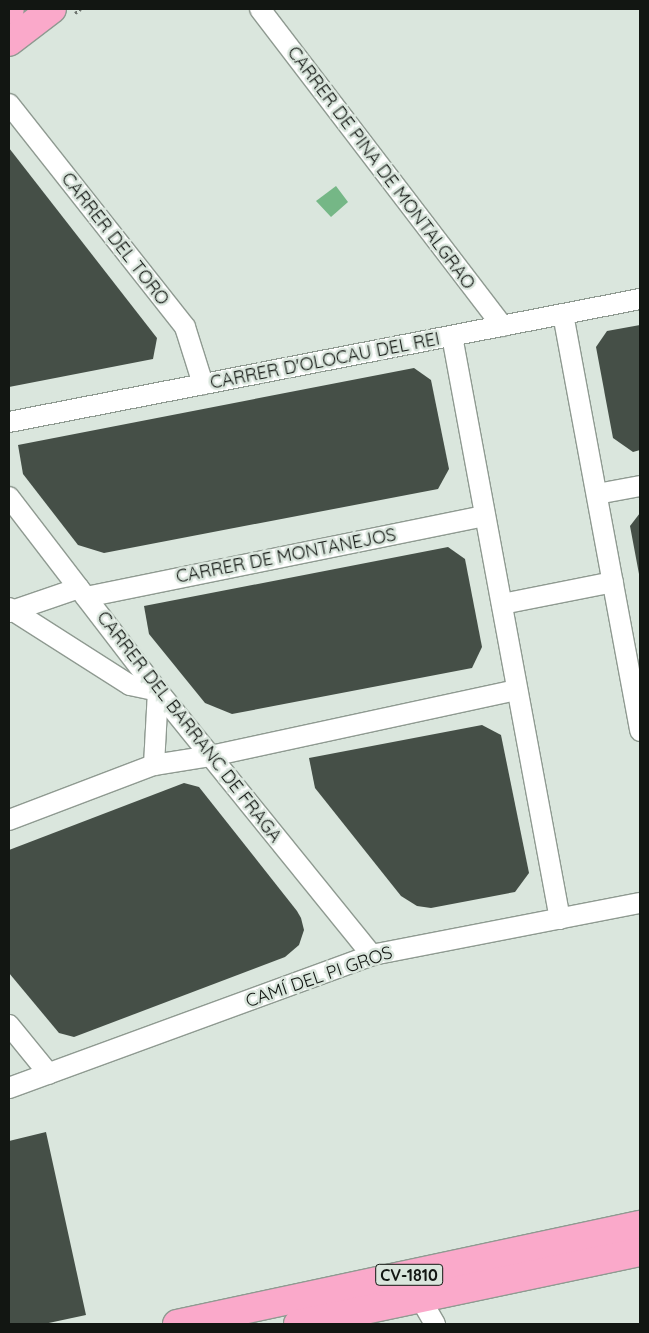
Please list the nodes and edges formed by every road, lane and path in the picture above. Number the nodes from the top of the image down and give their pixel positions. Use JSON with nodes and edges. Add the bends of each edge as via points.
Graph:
{"nodes":[{"id":1,"x":52,"y":9,"type":"edge"},
{"id":2,"x":260,"y":9,"type":"edge"},
{"id":3,"x":9,"y":42,"type":"edge"},
{"id":4,"x":9,"y":104,"type":"edge"},
{"id":5,"x":640,"y":299,"type":"edge"},
{"id":6,"x":563,"y":314,"type":"junction"},
{"id":7,"x":502,"y":326,"type":"junction"},
{"id":8,"x":452,"y":336,"type":"junction"},
{"id":9,"x":203,"y":384,"type":"junction"},
{"id":10,"x":9,"y":422,"type":"edge"},
{"id":11,"x":640,"y":486,"type":"edge"},
{"id":12,"x":596,"y":494,"type":"junction"},
{"id":13,"x":9,"y":497,"type":"edge"},
{"id":14,"x":485,"y":516,"type":"junction"},
{"id":15,"x":613,"y":582,"type":"junction"},
{"id":16,"x":82,"y":592,"type":"junction"},
{"id":17,"x":502,"y":604,"type":"junction"},
{"id":18,"x":11,"y":610,"type":"edge"},
{"id":19,"x":635,"y":673,"type":"edge"},
{"id":20,"x":517,"y":690,"type":"junction"},
{"id":21,"x":158,"y":691,"type":"junction"},
{"id":22,"x":640,"y":732,"type":"edge"},
{"id":23,"x":211,"y":756,"type":"junction"},
{"id":24,"x":154,"y":765,"type":"junction"},
{"id":25,"x":9,"y":820,"type":"edge"},
{"id":26,"x":640,"y":903,"type":"edge"},
{"id":27,"x":560,"y":919,"type":"junction"},
{"id":28,"x":372,"y":955,"type":"junction"},
{"id":29,"x":9,"y":1025,"type":"edge"},
{"id":30,"x":49,"y":1074,"type":"junction"},
{"id":31,"x":9,"y":1088,"type":"edge"},
{"id":32,"x":640,"y":1225,"type":"edge"},
{"id":33,"x":640,"y":1252,"type":"edge"},
{"id":34,"x":420,"y":1298,"type":"junction"},
{"id":35,"x":177,"y":1324,"type":"edge"},
{"id":36,"x":298,"y":1324,"type":"edge"},
{"id":37,"x":435,"y":1324,"type":"edge"}],
"edges":[{"from":1,"to":3,"type":"main road"},
{"from":2,"to":7,"type":"street","name":"CARRER DE PINA DE MONTALGRAO"},
{"from":4,"to":9,"type":"street","name":"CARRER DEL TORO","via":[[185,327]]},
{"from":5,"to":6,"type":"street","name":"CARRER D'OLOCAU DEL REI"},
{"from":6,"to":7,"type":"street","name":"CARRER D'OLOCAU DEL REI"},
{"from":6,"to":12,"type":"street"},
{"from":7,"to":8,"type":"street","name":"CARRER D'OLOCAU DEL REI"},
{"from":8,"to":9,"type":"street","name":"CARRER D'OLOCAU DEL REI"},
{"from":8,"to":14,"type":"street"},
{"from":9,"to":10,"type":"street","name":"CARRER D'OLOCAU DEL REI"},
{"from":11,"to":12,"type":"street"},
{"from":12,"to":15,"type":"street"},
{"from":13,"to":16,"type":"street","name":"CARRER DEL BARRANC DE FRAGA"},
{"from":14,"to":16,"type":"street","name":"CARRER DE MONTANEJOS"},
{"from":14,"to":17,"type":"street"},
{"from":15,"to":17,"type":"street"},
{"from":15,"to":19,"type":"street"},
{"from":16,"to":18,"type":"street","name":"CARRER DE MONTANEJOS"},
{"from":16,"to":21,"type":"street","name":"CARRER DEL BARRANC DE FRAGA"},
{"from":17,"to":20,"type":"street"},
{"from":18,"to":21,"type":"street","via":[[130,685]]},
{"from":19,"to":22,"type":"street"},
{"from":20,"to":23,"type":"street"},
{"from":20,"to":27,"type":"street"},
{"from":21,"to":23,"type":"street","name":"CARRER DEL BARRANC DE FRAGA"},
{"from":21,"to":24,"type":"street"},
{"from":23,"to":24,"type":"street"},
{"from":23,"to":28,"type":"street","name":"CARRER DEL BARRANC DE FRAGA"},
{"from":24,"to":25,"type":"street"},
{"from":26,"to":27,"type":"street","name":"CAMÍ DEL PI GROS"},
{"from":27,"to":28,"type":"street","name":"CAMÍ DEL PI GROS"},
{"from":28,"to":30,"type":"street","name":"CAMÍ DEL PI GROS"},
{"from":29,"to":30,"type":"street"},
{"from":30,"to":31,"type":"street","name":"CAMÍ DEL PI GROS"},
{"from":32,"to":35,"type":"main road","number":"CV-1810"},
{"from":33,"to":34,"type":"main road","number":"CV-1810"},
{"from":34,"to":36,"type":"main road","number":"CV-1810"},
{"from":34,"to":37,"type":"street"}]}
